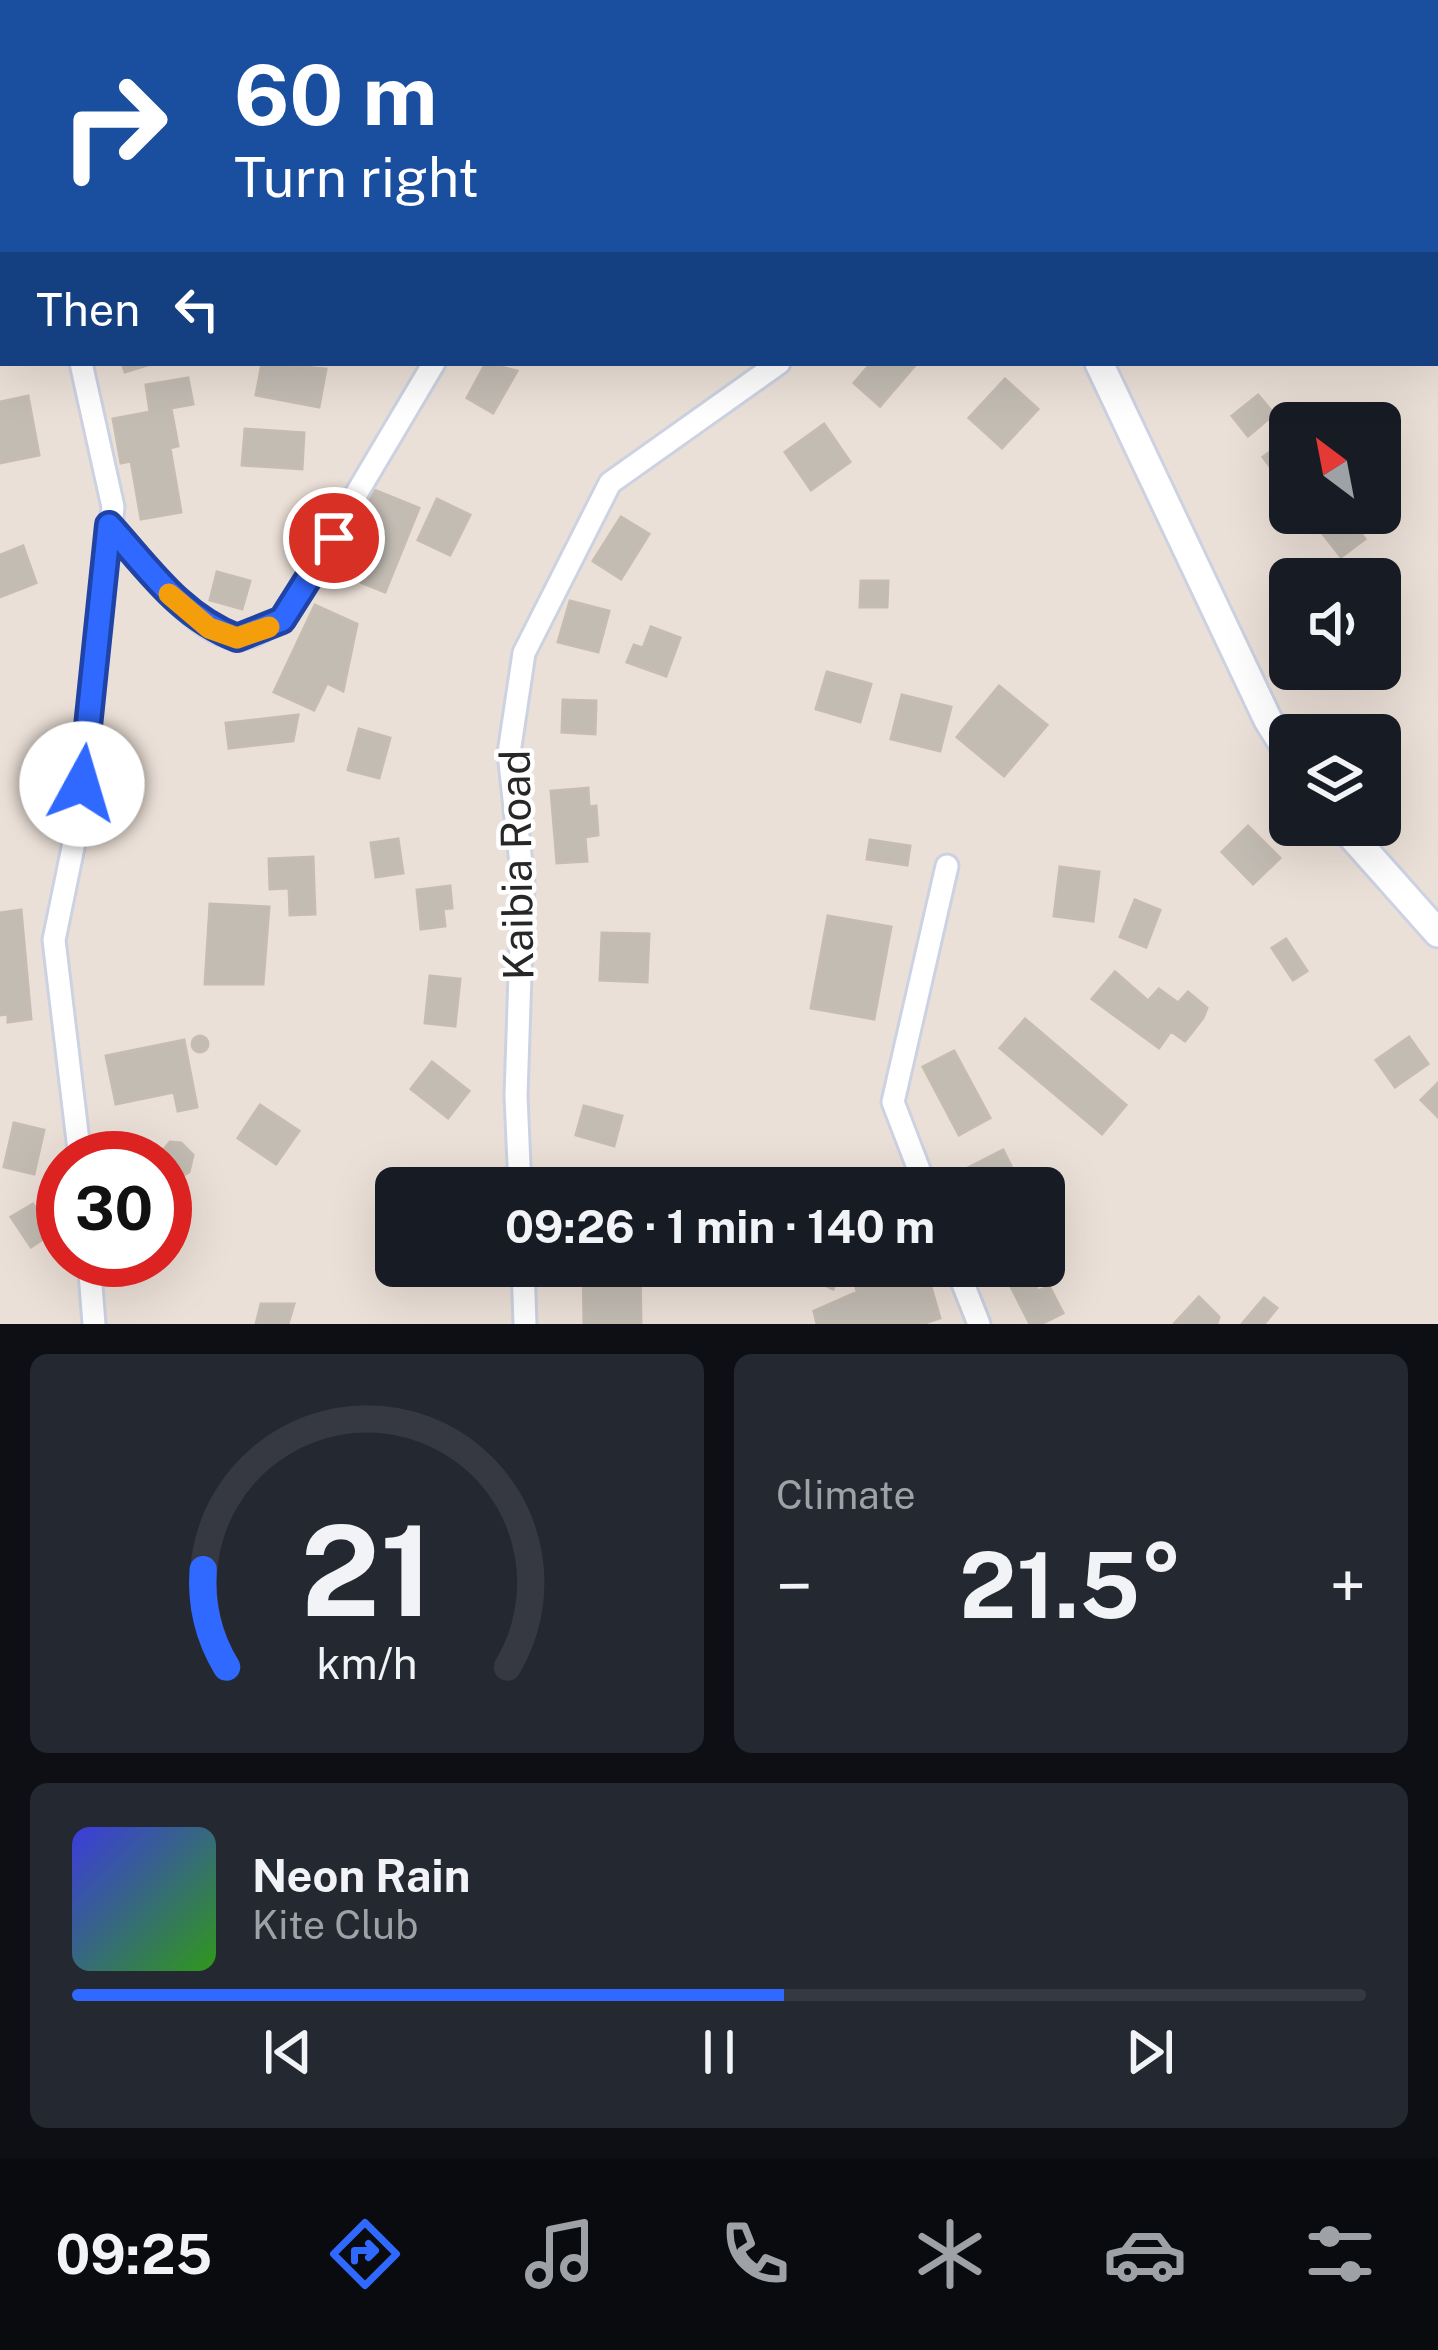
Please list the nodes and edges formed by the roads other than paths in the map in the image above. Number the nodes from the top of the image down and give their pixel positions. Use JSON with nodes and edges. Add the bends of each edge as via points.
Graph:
{"nodes":[{"id":1,"x":82,"y":366,"type":"edge"},
{"id":2,"x":432,"y":366,"type":"edge"},
{"id":3,"x":775,"y":366,"type":"edge"},
{"id":4,"x":1100,"y":366,"type":"edge"},
{"id":5,"x":109,"y":525,"type":"junction"},
{"id":6,"x":1269,"y":722,"type":"edge"},
{"id":7,"x":1361,"y":846,"type":"edge"},
{"id":8,"x":947,"y":866,"type":"dead end"},
{"id":9,"x":1438,"y":933,"type":"edge"},
{"id":10,"x":77,"y":1131,"type":"edge"},
{"id":11,"x":519,"y":1167,"type":"edge"},
{"id":12,"x":918,"y":1167,"type":"edge"},
{"id":13,"x":91,"y":1287,"type":"edge"},
{"id":14,"x":524,"y":1287,"type":"edge"},
{"id":15,"x":964,"y":1287,"type":"edge"},
{"id":16,"x":94,"y":1324,"type":"edge"},
{"id":17,"x":526,"y":1324,"type":"edge"},
{"id":18,"x":979,"y":1324,"type":"edge"}],
"edges":[{"from":1,"to":5,"type":"street","via":[[113,507]]},
{"from":2,"to":5,"type":"street","via":[[282,620],[255,634],[237,638],[209,628]]},
{"from":3,"to":11,"type":"street","name":"Kaibia Road","via":[[610,483],[524,653],[509,753],[523,881]]},
{"from":4,"to":6,"type":"street"},
{"from":5,"to":10,"type":"street","via":[[77,828],[54,940]]},
{"from":7,"to":9,"type":"street"},
{"from":8,"to":12,"type":"street","via":[[893,1102]]},
{"from":13,"to":16,"type":"street"},
{"from":14,"to":17,"type":"street"},
{"from":15,"to":18,"type":"street"}]}
